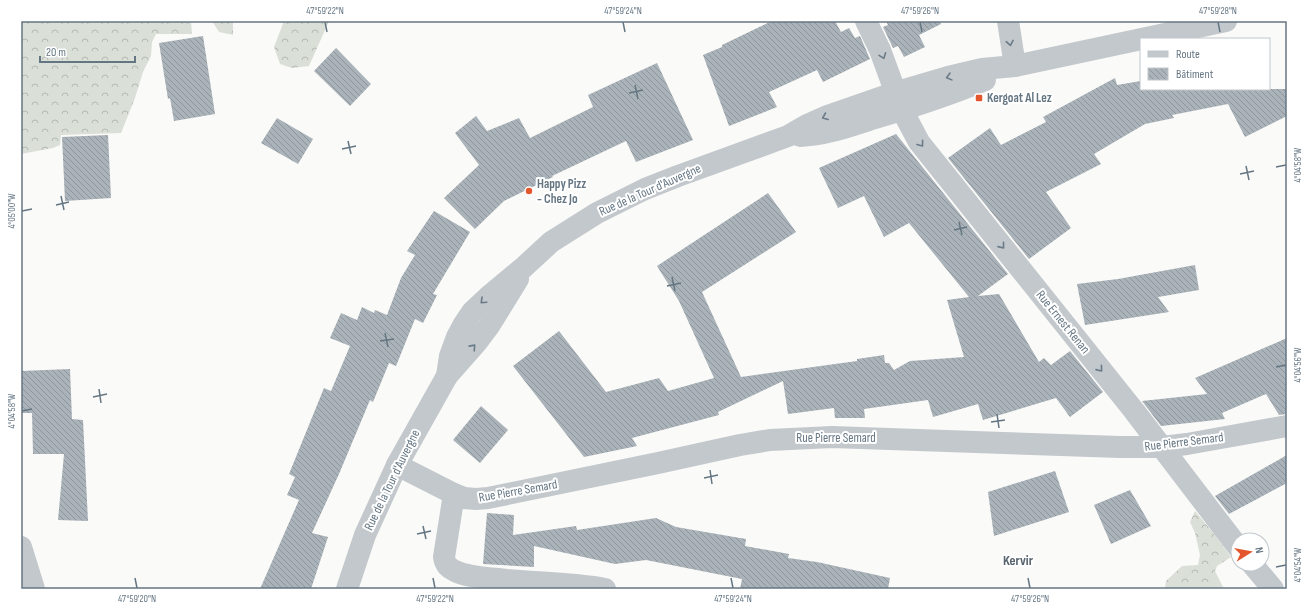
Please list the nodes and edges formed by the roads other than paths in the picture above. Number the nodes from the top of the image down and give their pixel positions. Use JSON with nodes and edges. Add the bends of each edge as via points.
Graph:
{"nodes":[{"id":1,"x":866,"y":21,"type":"edge"},
{"id":2,"x":1008,"y":21,"type":"edge"},
{"id":3,"x":1226,"y":21,"type":"edge"},
{"id":4,"x":1146,"y":38,"type":"edge"},
{"id":5,"x":1140,"y":39,"type":"edge"},
{"id":6,"x":1015,"y":66,"type":"junction"},
{"id":7,"x":900,"y":101,"type":"junction"},
{"id":8,"x":1287,"y":426,"type":"edge"},
{"id":9,"x":1162,"y":447,"type":"junction"},
{"id":10,"x":397,"y":465,"type":"junction"},
{"id":11,"x":454,"y":494,"type":"junction"},
{"id":12,"x":1230,"y":536,"type":"edge"},
{"id":13,"x":21,"y":548,"type":"edge"},
{"id":14,"x":1259,"y":572,"type":"edge"},
{"id":15,"x":34,"y":589,"type":"edge"},
{"id":16,"x":346,"y":589,"type":"edge"},
{"id":17,"x":605,"y":589,"type":"edge"},
{"id":18,"x":1273,"y":589,"type":"edge"}],
"edges":[{"from":1,"to":7,"type":"street","name":"Rue Ernest Renan","one_way":true},
{"from":2,"to":6,"type":"street","one_way":true},
{"from":3,"to":4,"type":"street","name":"Rue de la Tour d'Auvergne"},
{"from":5,"to":6,"type":"street","name":"Rue de la Tour d'Auvergne"},
{"from":6,"to":7,"type":"street","name":"Rue de la Tour d'Auvergne","via":[[966,72]]},
{"from":7,"to":9,"type":"street","name":"Rue Ernest Renan","one_way":true,"via":[[919,142]]},
{"from":7,"to":10,"type":"street","name":"Rue de la Tour d'Auvergne","via":[[825,116],[788,136],[645,189],[581,222],[551,242],[472,312],[457,338],[450,356],[447,376]]},
{"from":8,"to":9,"type":"street","name":"Rue Pierre Semard"},
{"from":9,"to":11,"type":"street","name":"Rue Pierre Semard","via":[[832,437],[786,439],[740,445],[488,498],[464,498]]},
{"from":9,"to":12,"type":"street","name":"Rue Ernest Renan"},
{"from":10,"to":11,"type":"street","name":"Rue Pierre Semard"},
{"from":10,"to":16,"type":"street","name":"Rue de la Tour d'Auvergne","via":[[366,535]]},
{"from":11,"to":17,"type":"street","via":[[444,558],[447,566],[454,571],[490,578]]},
{"from":13,"to":15,"type":"street"},
{"from":14,"to":18,"type":"street"}]}
